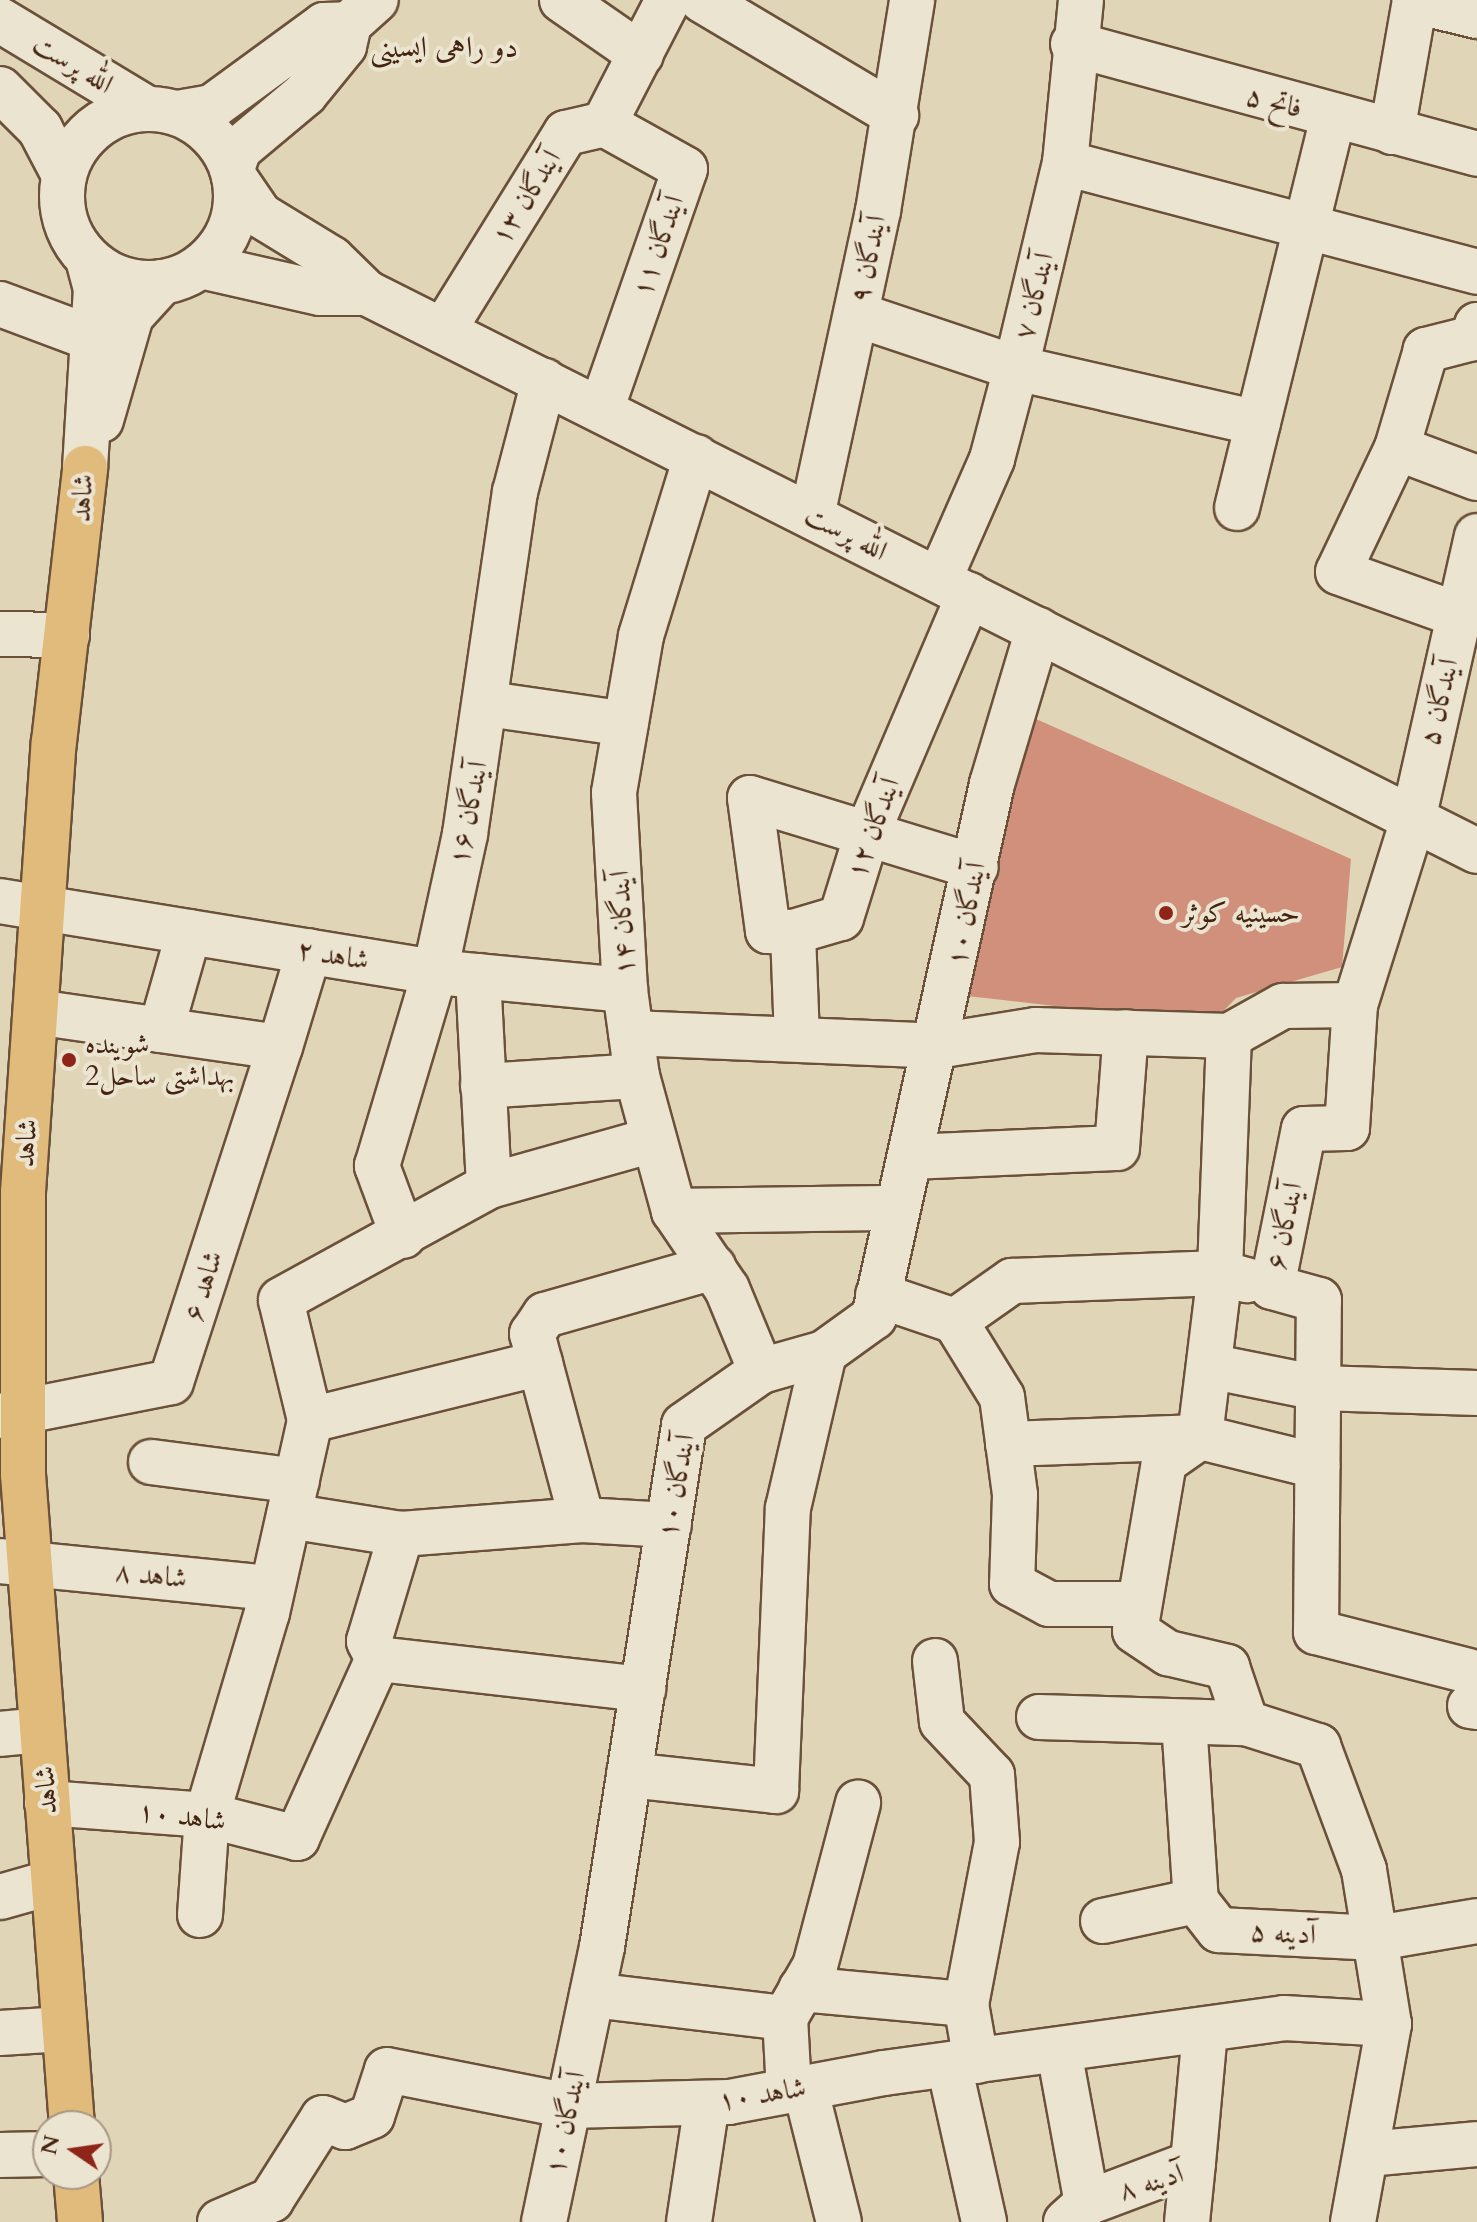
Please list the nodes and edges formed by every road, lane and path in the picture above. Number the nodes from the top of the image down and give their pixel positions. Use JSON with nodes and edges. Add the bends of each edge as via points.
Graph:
{"nodes":[{"id":1,"x":562,"y":0,"type":"edge"},
{"id":2,"x":668,"y":0,"type":"edge"},
{"id":3,"x":702,"y":0,"type":"edge"},
{"id":4,"x":912,"y":0,"type":"edge"},
{"id":5,"x":1081,"y":0,"type":"edge"},
{"id":6,"x":1415,"y":0,"type":"edge"},
{"id":7,"x":363,"y":12,"type":"edge"},
{"id":8,"x":1477,"y":16,"type":"edge"},
{"id":9,"x":0,"y":20,"type":"edge"},
{"id":10,"x":1073,"y":44,"type":"junction"},
{"id":11,"x":641,"y":55,"type":"junction"},
{"id":12,"x":0,"y":89,"type":"edge"},
{"id":13,"x":162,"y":111,"type":"junction"},
{"id":14,"x":896,"y":115,"type":"junction"},
{"id":15,"x":1333,"y":117,"type":"junction"},
{"id":16,"x":604,"y":124,"type":"junction"},
{"id":17,"x":1392,"y":132,"type":"junction"},
{"id":18,"x":1477,"y":154,"type":"edge"},
{"id":19,"x":1065,"y":163,"type":"junction"},
{"id":20,"x":233,"y":173,"type":"junction"},
{"id":21,"x":64,"y":175,"type":"junction"},
{"id":22,"x":1307,"y":223,"type":"junction"},
{"id":23,"x":88,"y":259,"type":"junction"},
{"id":24,"x":1477,"y":272,"type":"edge"},
{"id":25,"x":182,"y":274,"type":"junction"},
{"id":26,"x":367,"y":293,"type":"junction"},
{"id":27,"x":0,"y":304,"type":"edge"},
{"id":28,"x":858,"y":315,"type":"junction"},
{"id":29,"x":443,"y":331,"type":"junction"},
{"id":30,"x":1476,"y":334,"type":"edge"},
{"id":31,"x":91,"y":338,"type":"junction"},
{"id":32,"x":1016,"y":368,"type":"junction"},
{"id":33,"x":544,"y":381,"type":"junction"},
{"id":34,"x":601,"y":410,"type":"junction"},
{"id":35,"x":1258,"y":423,"type":"junction"},
{"id":36,"x":1397,"y":448,"type":"junction"},
{"id":37,"x":696,"y":457,"type":"junction"},
{"id":38,"x":85,"y":468,"type":"junction"},
{"id":39,"x":1477,"y":478,"type":"edge"},
{"id":40,"x":1237,"y":508,"type":"dead end"},
{"id":41,"x":812,"y":516,"type":"junction"},
{"id":42,"x":1477,"y":536,"type":"edge"},
{"id":43,"x":954,"y":588,"type":"junction"},
{"id":44,"x":1038,"y":630,"type":"junction"},
{"id":45,"x":0,"y":634,"type":"edge"},
{"id":46,"x":67,"y":635,"type":"junction"},
{"id":47,"x":1463,"y":637,"type":"edge"},
{"id":48,"x":488,"y":704,"type":"junction"},
{"id":49,"x":626,"y":724,"type":"junction"},
{"id":50,"x":1413,"y":820,"type":"junction"},
{"id":51,"x":867,"y":834,"type":"junction"},
{"id":52,"x":1477,"y":851,"type":"edge"},
{"id":53,"x":976,"y":867,"type":"junction"},
{"id":54,"x":0,"y":901,"type":"edge"},
{"id":55,"x":43,"y":909,"type":"junction"},
{"id":56,"x":189,"y":932,"type":"junction"},
{"id":57,"x":793,"y":932,"type":"junction"},
{"id":58,"x":309,"y":951,"type":"junction"},
{"id":59,"x":435,"y":972,"type":"junction"},
{"id":60,"x":478,"y":976,"type":"junction"},
{"id":61,"x":625,"y":990,"type":"junction"},
{"id":62,"x":1355,"y":1005,"type":"junction"},
{"id":63,"x":36,"y":1012,"type":"junction"},
{"id":64,"x":161,"y":1030,"type":"junction"},
{"id":65,"x":1126,"y":1032,"type":"junction"},
{"id":66,"x":631,"y":1033,"type":"junction"},
{"id":67,"x":1229,"y":1036,"type":"junction"},
{"id":68,"x":797,"y":1038,"type":"junction"},
{"id":69,"x":937,"y":1046,"type":"junction"},
{"id":70,"x":280,"y":1047,"type":"junction"},
{"id":71,"x":637,"y":1076,"type":"junction"},
{"id":72,"x":483,"y":1086,"type":"junction"},
{"id":73,"x":653,"y":1140,"type":"junction"},
{"id":74,"x":13,"y":1154,"type":"edge"},
{"id":75,"x":910,"y":1157,"type":"junction"},
{"id":76,"x":489,"y":1186,"type":"junction"},
{"id":77,"x":897,"y":1208,"type":"junction"},
{"id":78,"x":674,"y":1211,"type":"junction"},
{"id":79,"x":403,"y":1236,"type":"junction"},
{"id":80,"x":12,"y":1264,"type":"edge"},
{"id":81,"x":713,"y":1267,"type":"junction"},
{"id":82,"x":1220,"y":1273,"type":"junction"},
{"id":83,"x":1272,"y":1287,"type":"junction"},
{"id":84,"x":878,"y":1295,"type":"junction"},
{"id":85,"x":955,"y":1321,"type":"junction"},
{"id":86,"x":824,"y":1353,"type":"junction"},
{"id":87,"x":540,"y":1363,"type":"junction"},
{"id":88,"x":1209,"y":1366,"type":"junction"},
{"id":89,"x":761,"y":1371,"type":"junction"},
{"id":90,"x":1318,"y":1388,"type":"junction"},
{"id":91,"x":1477,"y":1393,"type":"edge"},
{"id":92,"x":12,"y":1413,"type":"edge"},
{"id":93,"x":310,"y":1420,"type":"junction"},
{"id":94,"x":1200,"y":1437,"type":"junction"},
{"id":95,"x":1008,"y":1444,"type":"junction"},
{"id":96,"x":151,"y":1462,"type":"dead end"},
{"id":97,"x":1317,"y":1466,"type":"junction"},
{"id":98,"x":293,"y":1498,"type":"junction"},
{"id":99,"x":582,"y":1520,"type":"junction"},
{"id":100,"x":669,"y":1525,"type":"junction"},
{"id":101,"x":401,"y":1534,"type":"junction"},
{"id":102,"x":15,"y":1561,"type":"edge"},
{"id":103,"x":272,"y":1588,"type":"junction"},
{"id":104,"x":1139,"y":1604,"type":"junction"},
{"id":105,"x":378,"y":1659,"type":"junction"},
{"id":106,"x":935,"y":1661,"type":"dead end"},
{"id":107,"x":643,"y":1689,"type":"junction"},
{"id":108,"x":1472,"y":1695,"type":"edge"},
{"id":109,"x":1039,"y":1717,"type":"dead end"},
{"id":110,"x":1184,"y":1722,"type":"junction"},
{"id":111,"x":1246,"y":1723,"type":"junction"},
{"id":112,"x":21,"y":1732,"type":"edge"},
{"id":113,"x":629,"y":1775,"type":"junction"},
{"id":114,"x":47,"y":1803,"type":"junction"},
{"id":115,"x":858,"y":1803,"type":"dead end"},
{"id":116,"x":207,"y":1815,"type":"junction"},
{"id":117,"x":53,"y":1882,"type":"junction"},
{"id":118,"x":0,"y":1897,"type":"edge"},
{"id":119,"x":1196,"y":1901,"type":"junction"},
{"id":120,"x":200,"y":1915,"type":"dead end"},
{"id":121,"x":1103,"y":1921,"type":"dead end"},
{"id":122,"x":1477,"y":1921,"type":"edge"},
{"id":123,"x":1377,"y":1938,"type":"junction"},
{"id":124,"x":592,"y":1995,"type":"junction"},
{"id":125,"x":793,"y":2004,"type":"junction"},
{"id":126,"x":966,"y":2004,"type":"junction"},
{"id":127,"x":1389,"y":2024,"type":"junction"},
{"id":128,"x":64,"y":2029,"type":"junction"},
{"id":129,"x":1205,"y":2030,"type":"junction"},
{"id":130,"x":0,"y":2033,"type":"edge"},
{"id":131,"x":1059,"y":2051,"type":"junction"},
{"id":132,"x":963,"y":2063,"type":"junction"},
{"id":133,"x":797,"y":2089,"type":"junction"},
{"id":134,"x":707,"y":2103,"type":"junction"},
{"id":135,"x":568,"y":2106,"type":"junction"},
{"id":136,"x":71,"y":2110,"type":"edge"},
{"id":137,"x":1477,"y":2144,"type":"edge"},
{"id":138,"x":32,"y":2154,"type":"edge"},
{"id":139,"x":1367,"y":2154,"type":"junction"},
{"id":140,"x":0,"y":2155,"type":"edge"},
{"id":141,"x":1193,"y":2163,"type":"junction"},
{"id":142,"x":77,"y":2190,"type":"edge"},
{"id":143,"x":1077,"y":2213,"type":"edge"},
{"id":144,"x":80,"y":2222,"type":"edge"},
{"id":145,"x":220,"y":2222,"type":"edge"},
{"id":146,"x":544,"y":2222,"type":"edge"},
{"id":147,"x":689,"y":2222,"type":"edge"},
{"id":148,"x":839,"y":2222,"type":"edge"},
{"id":149,"x":984,"y":2222,"type":"edge"},
{"id":150,"x":1187,"y":2222,"type":"edge"},
{"id":151,"x":1353,"y":2222,"type":"edge"}],
"edges":[{"from":1,"to":11,"type":"street"},
{"from":2,"to":11,"type":"street"},
{"from":3,"to":14,"type":"street"},
{"from":4,"to":14,"type":"street","name":"آیندگان ۹"},
{"from":5,"to":10,"type":"street","name":"آیندگان ۷"},
{"from":6,"to":8,"type":"street"},
{"from":6,"to":17,"type":"street"},
{"from":7,"to":13,"type":"street","via":[[324,25],[212,107]]},
{"from":7,"to":20,"type":"street","via":[[330,64],[239,149]]},
{"from":9,"to":13,"type":"street","name":"الله پرست"},
{"from":10,"to":15,"type":"street","name":"فاتح ۵"},
{"from":10,"to":19,"type":"street","name":"آیندگان ۷"},
{"from":11,"to":16,"type":"street"},
{"from":12,"to":21,"type":"street","via":[[40,129]]},
{"from":13,"to":20,"type":"street","via":[[210,133]]},
{"from":13,"to":21,"type":"street","via":[[95,128]]},
{"from":14,"to":28,"type":"street","name":"آیندگان ۹"},
{"from":15,"to":17,"type":"street","name":"فاتح ۵"},
{"from":15,"to":22,"type":"street"},
{"from":16,"to":29,"type":"street","name":"آیندگان ۱۳","via":[[566,133]]},
{"from":16,"to":34,"type":"street","name":"آیندگان ۱۱","via":[[685,169]]},
{"from":17,"to":18,"type":"street","name":"فاتح ۵"},
{"from":19,"to":22,"type":"street"},
{"from":19,"to":32,"type":"street","name":"آیندگان ۷"},
{"from":20,"to":25,"type":"street","via":[[231,226]]},
{"from":20,"to":26,"type":"street","via":[[260,215],[332,259]]},
{"from":21,"to":23,"type":"street","via":[[65,220]]},
{"from":22,"to":24,"type":"street"},
{"from":22,"to":35,"type":"street"},
{"from":23,"to":25,"type":"street","via":[[129,281]]},
{"from":23,"to":31,"type":"street","name":"شاهد","via":[[96,289]]},
{"from":25,"to":26,"type":"street","name":"الله پرست","via":[[320,293]]},
{"from":25,"to":38,"type":"street","via":[[131,316]]},
{"from":26,"to":29,"type":"street","name":"الله پرست"},
{"from":27,"to":31,"type":"street"},
{"from":28,"to":32,"type":"street"},
{"from":28,"to":41,"type":"street","name":"آیندگان ۹"},
{"from":29,"to":33,"type":"street","name":"الله پرست"},
{"from":30,"to":36,"type":"street","via":[[1426,350]]},
{"from":31,"to":38,"type":"street","name":"شاهد"},
{"from":32,"to":35,"type":"street"},
{"from":32,"to":43,"type":"street","name":"آیندگان ۷"},
{"from":33,"to":34,"type":"street","name":"الله پرست"},
{"from":33,"to":48,"type":"street","name":"آیندگان ۱۶","via":[[515,492]]},
{"from":34,"to":37,"type":"street","name":"الله پرست"},
{"from":35,"to":40,"type":"street"},
{"from":36,"to":39,"type":"street"},
{"from":36,"to":47,"type":"street","via":[[1338,572]]},
{"from":37,"to":41,"type":"street","name":"الله پرست"},
{"from":37,"to":49,"type":"street","name":"آیندگان ۱۴","via":[[641,636]]},
{"from":38,"to":46,"type":"main road","name":"شاهد"},
{"from":41,"to":43,"type":"street","name":"الله پرست"},
{"from":42,"to":47,"type":"street","name":"آیندگان ۵"},
{"from":43,"to":44,"type":"street","name":"الله پرست"},
{"from":43,"to":51,"type":"street","name":"آیندگان ۱۲"},
{"from":44,"to":50,"type":"street","name":"الله پرست"},
{"from":44,"to":53,"type":"street","name":"آیندگان ۱۰"},
{"from":45,"to":46,"type":"street"},
{"from":46,"to":55,"type":"main road","name":"شاهد"},
{"from":47,"to":50,"type":"street","name":"آیندگان ۵"},
{"from":48,"to":49,"type":"street"},
{"from":48,"to":59,"type":"street","name":"آیندگان ۱۶"},
{"from":49,"to":61,"type":"street","name":"آیندگان ۱۴","via":[[614,793]]},
{"from":50,"to":52,"type":"street","name":"الله پرست"},
{"from":50,"to":62,"type":"street","name":"آیندگان ۶"},
{"from":51,"to":53,"type":"street"},
{"from":51,"to":57,"type":"street","name":"آیندگان ۱۲","via":[[841,918]]},
{"from":51,"to":57,"type":"street","via":[[750,798],[768,931]]},
{"from":53,"to":69,"type":"street","name":"آیندگان ۱۰"},
{"from":54,"to":55,"type":"street","name":"شاهد ۲"},
{"from":55,"to":56,"type":"street","name":"شاهد ۲"},
{"from":55,"to":63,"type":"main road","name":"شاهد"},
{"from":56,"to":58,"type":"street","name":"شاهد ۲"},
{"from":56,"to":64,"type":"street"},
{"from":57,"to":68,"type":"street"},
{"from":58,"to":59,"type":"street","name":"شاهد ۲"},
{"from":58,"to":70,"type":"street"},
{"from":59,"to":60,"type":"street","name":"شاهد ۲"},
{"from":59,"to":79,"type":"street","name":"آیندگان ۱۶","via":[[377,1166]]},
{"from":60,"to":61,"type":"street","name":"شاهد ۲"},
{"from":60,"to":72,"type":"street"},
{"from":61,"to":66,"type":"street","name":"آیندگان ۱۴"},
{"from":62,"to":67,"type":"street","via":[[1283,1006]]},
{"from":62,"to":83,"type":"street","name":"آیندگان ۶","via":[[1347,1128],[1304,1129]]},
{"from":63,"to":64,"type":"street"},
{"from":63,"to":74,"type":"main road","name":"شاهد"},
{"from":64,"to":70,"type":"street"},
{"from":65,"to":67,"type":"street"},
{"from":65,"to":69,"type":"street","via":[[1036,1030]]},
{"from":65,"to":75,"type":"street","via":[[1117,1148]]},
{"from":66,"to":68,"type":"street"},
{"from":66,"to":71,"type":"street","name":"آیندگان ۱۴"},
{"from":67,"to":82,"type":"street"},
{"from":68,"to":69,"type":"street"},
{"from":69,"to":75,"type":"street","name":"آیندگان ۱۰"},
{"from":70,"to":92,"type":"street","name":"شاهد ۶","via":[[171,1382]]},
{"from":71,"to":72,"type":"street"},
{"from":71,"to":73,"type":"street","name":"آیندگان ۱۴"},
{"from":72,"to":76,"type":"street"},
{"from":73,"to":76,"type":"street"},
{"from":73,"to":78,"type":"street","name":"آیندگان ۱۴"},
{"from":74,"to":80,"type":"main road","name":"شاهد"},
{"from":75,"to":77,"type":"street","name":"آیندگان ۱۰"},
{"from":76,"to":79,"type":"street"},
{"from":77,"to":78,"type":"street"},
{"from":77,"to":84,"type":"street","name":"آیندگان ۱۰"},
{"from":78,"to":81,"type":"street","name":"آیندگان ۱۴"},
{"from":79,"to":93,"type":"street","via":[[281,1300]]},
{"from":80,"to":92,"type":"main road","name":"شاهد"},
{"from":81,"to":87,"type":"street","via":[[545,1315],[532,1334]]},
{"from":81,"to":89,"type":"street","name":"آیندگان ۱۴"},
{"from":82,"to":83,"type":"street"},
{"from":82,"to":85,"type":"street","via":[[1012,1281]]},
{"from":82,"to":88,"type":"street"},
{"from":83,"to":90,"type":"street","name":"آیندگان ۶","via":[[1319,1300]]},
{"from":84,"to":85,"type":"street"},
{"from":84,"to":86,"type":"street","name":"آیندگان ۱۰","via":[[874,1317]]},
{"from":85,"to":95,"type":"street","via":[[1002,1397]]},
{"from":86,"to":89,"type":"street","name":"آیندگان ۱۰"},
{"from":86,"to":113,"type":"street","via":[[788,1508],[776,1791]]},
{"from":87,"to":93,"type":"street"},
{"from":87,"to":99,"type":"street"},
{"from":88,"to":90,"type":"street"},
{"from":88,"to":94,"type":"street"},
{"from":89,"to":100,"type":"street","name":"آیندگان ۱۰","via":[[684,1425]]},
{"from":90,"to":91,"type":"street"},
{"from":90,"to":97,"type":"street","name":"آیندگان ۶"},
{"from":92,"to":102,"type":"main road","name":"شاهد"},
{"from":93,"to":98,"type":"street"},
{"from":94,"to":95,"type":"street"},
{"from":94,"to":97,"type":"street"},
{"from":94,"to":104,"type":"street","via":[[1164,1462]]},
{"from":95,"to":104,"type":"street","via":[[1012,1584],[1049,1604]]},
{"from":96,"to":98,"type":"street"},
{"from":97,"to":108,"type":"street","name":"آیندگان ۶","via":[[1316,1632]]},
{"from":98,"to":101,"type":"street"},
{"from":98,"to":103,"type":"street"},
{"from":99,"to":100,"type":"street"},
{"from":99,"to":101,"type":"street"},
{"from":100,"to":107,"type":"street","name":"آیندگان ۱۰"},
{"from":101,"to":105,"type":"street","via":[[369,1641]]},
{"from":102,"to":103,"type":"street","name":"شاهد ۸"},
{"from":102,"to":112,"type":"main road","name":"شاهد"},
{"from":103,"to":116,"type":"street"},
{"from":104,"to":111,"type":"street","via":[[1135,1631],[1168,1653],[1227,1667]]},
{"from":105,"to":107,"type":"street"},
{"from":105,"to":116,"type":"street","name":"شاهد ۱۰","via":[[297,1838]]},
{"from":106,"to":126,"type":"street","via":[[942,1722],[992,1775],[997,1842]]},
{"from":107,"to":113,"type":"street","name":"آیندگان ۱۰"},
{"from":109,"to":110,"type":"street"},
{"from":110,"to":111,"type":"street"},
{"from":110,"to":119,"type":"street"},
{"from":111,"to":123,"type":"street","via":[[1318,1746],[1364,1870]]},
{"from":112,"to":114,"type":"main road","name":"شاهد"},
{"from":113,"to":124,"type":"street","name":"آیندگان ۱۰"},
{"from":114,"to":116,"type":"street","name":"شاهد ۱۰"},
{"from":114,"to":117,"type":"main road","name":"شاهد"},
{"from":115,"to":125,"type":"street","via":[[815,1966]]},
{"from":116,"to":120,"type":"street"},
{"from":117,"to":118,"type":"street"},
{"from":117,"to":128,"type":"main road","name":"شاهد"},
{"from":119,"to":121,"type":"street"},
{"from":119,"to":123,"type":"street","name":"آدینه ۵","via":[[1219,1930]]},
{"from":122,"to":123,"type":"street","name":"آدینه ۵"},
{"from":123,"to":127,"type":"street"},
{"from":124,"to":125,"type":"street"},
{"from":124,"to":135,"type":"street","name":"آیندگان ۱۰"},
{"from":125,"to":126,"type":"street"},
{"from":125,"to":133,"type":"street"},
{"from":126,"to":132,"type":"street"},
{"from":127,"to":129,"type":"street","name":"شاهد ۱۰","via":[[1284,2018]]},
{"from":127,"to":139,"type":"street"},
{"from":128,"to":130,"type":"street"},
{"from":128,"to":136,"type":"main road","name":"شاهد"},
{"from":129,"to":131,"type":"street","name":"شاهد ۱۰"},
{"from":129,"to":141,"type":"street"},
{"from":131,"to":132,"type":"street","name":"شاهد ۱۰"},
{"from":131,"to":143,"type":"street"},
{"from":132,"to":133,"type":"street","name":"شاهد ۱۰"},
{"from":132,"to":149,"type":"street"},
{"from":133,"to":134,"type":"street","name":"شاهد ۱۰"},
{"from":133,"to":148,"type":"street"},
{"from":134,"to":135,"type":"street","name":"شاهد ۱۰"},
{"from":134,"to":147,"type":"street"},
{"from":135,"to":145,"type":"street","name":"شاهد ۱۰","via":[[387,2070],[372,2116],[345,2127],[323,2118],[271,2200]]},
{"from":135,"to":146,"type":"street","name":"آیندگان ۱۰"},
{"from":137,"to":139,"type":"street"},
{"from":138,"to":140,"type":"street"},
{"from":139,"to":151,"type":"street"},
{"from":141,"to":143,"type":"street","name":"آدینه ۸"},
{"from":141,"to":150,"type":"street","name":"آدینه ۸"},
{"from":142,"to":144,"type":"main road"}]}
